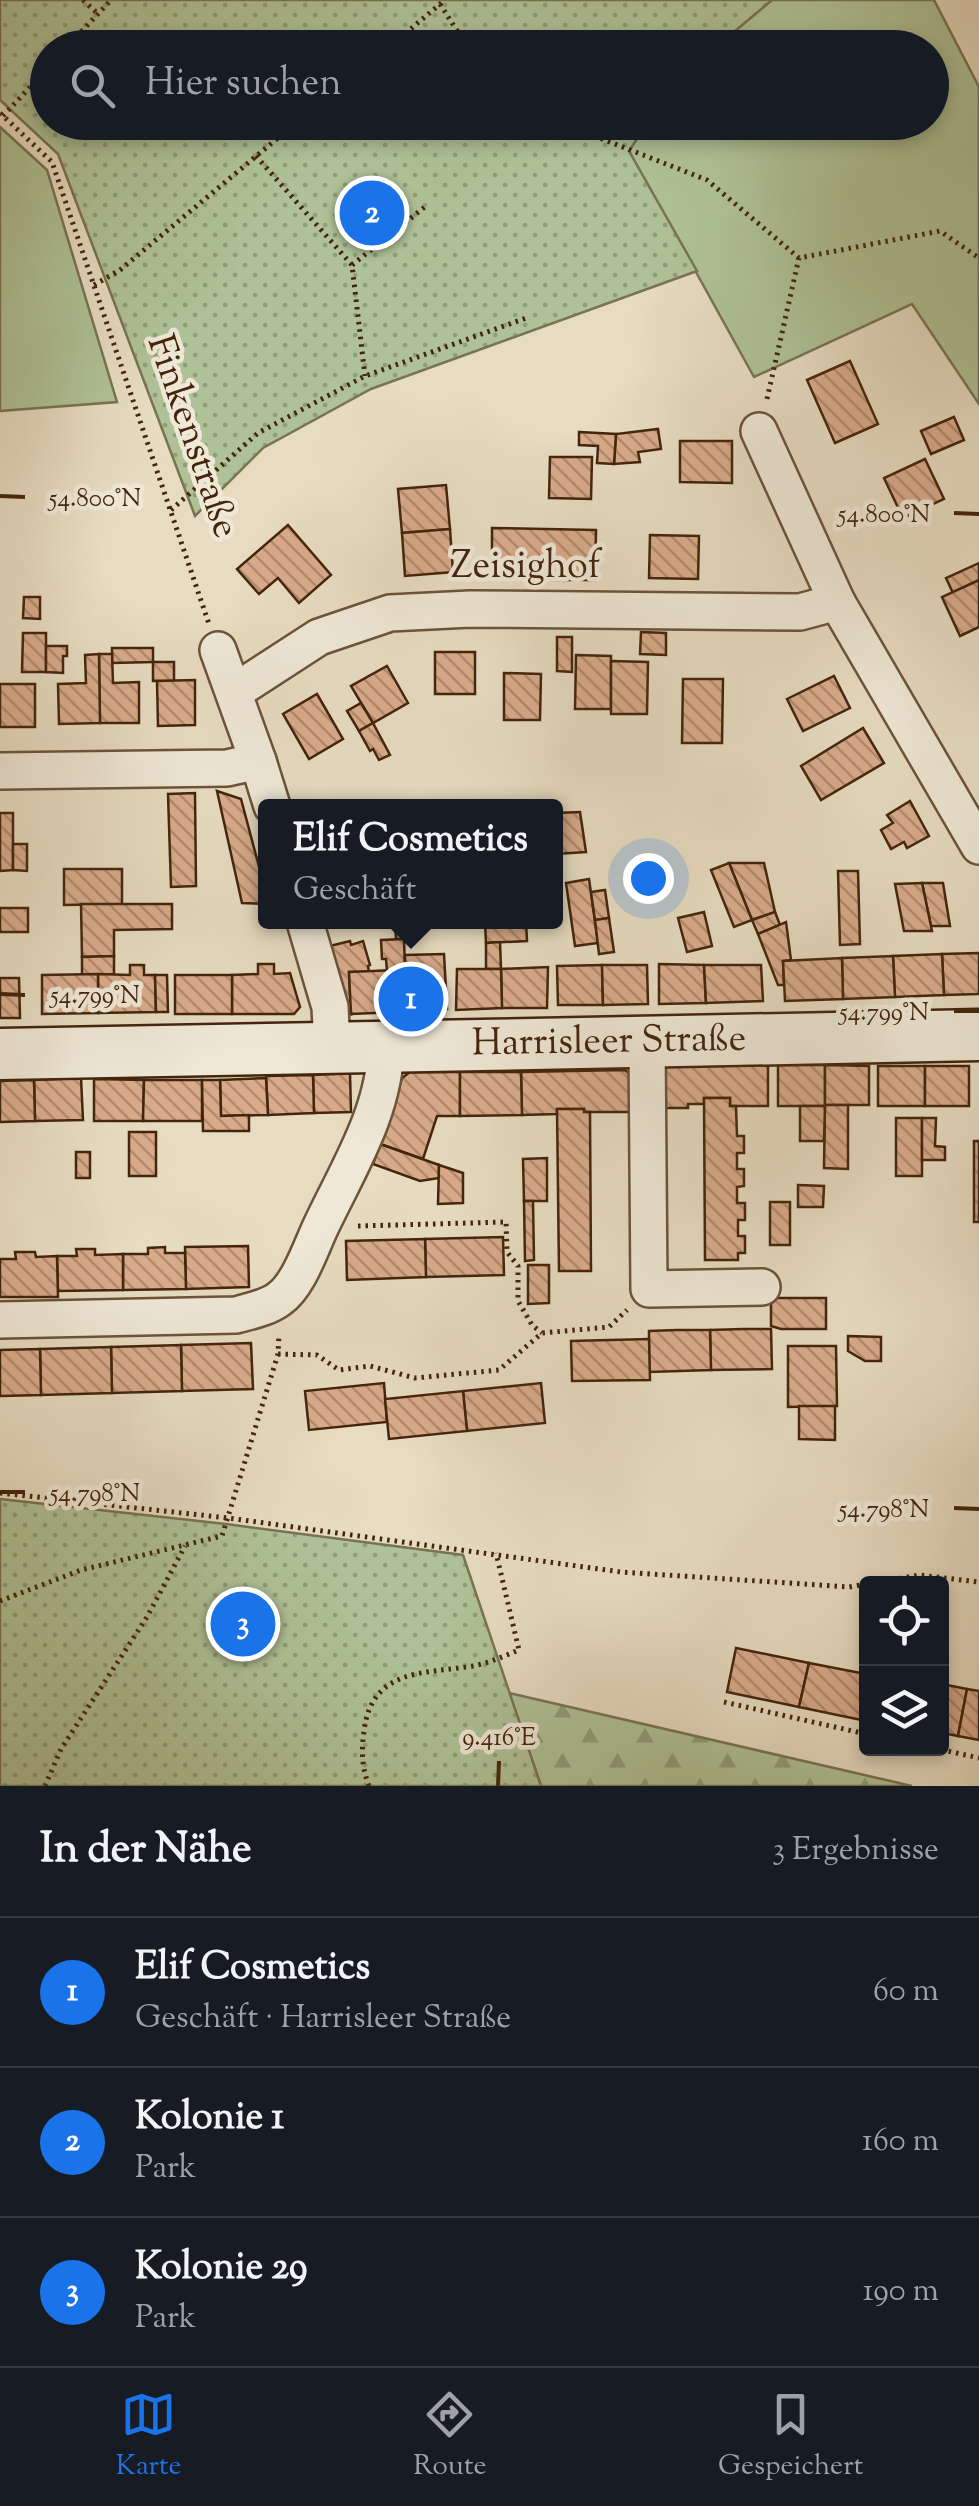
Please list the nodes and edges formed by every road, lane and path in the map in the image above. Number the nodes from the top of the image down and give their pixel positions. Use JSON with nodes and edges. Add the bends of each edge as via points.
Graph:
{"nodes":[{"id":1,"x":83,"y":0,"type":"edge"},
{"id":2,"x":111,"y":0,"type":"edge"},
{"id":3,"x":442,"y":2,"type":"edge"},
{"id":4,"x":98,"y":13,"type":"junction"},
{"id":5,"x":82,"y":30,"type":"edge"},
{"id":6,"x":409,"y":30,"type":"edge"},
{"id":7,"x":458,"y":30,"type":"edge"},
{"id":8,"x":30,"y":86,"type":"edge"},
{"id":9,"x":2,"y":115,"type":"edge"},
{"id":10,"x":275,"y":140,"type":"edge"},
{"id":11,"x":605,"y":140,"type":"edge"},
{"id":12,"x":256,"y":156,"type":"junction"},
{"id":13,"x":426,"y":206,"type":"dead end"},
{"id":14,"x":800,"y":258,"type":"junction"},
{"id":15,"x":979,"y":258,"type":"edge"},
{"id":16,"x":352,"y":265,"type":"junction"},
{"id":17,"x":94,"y":285,"type":"junction"},
{"id":18,"x":529,"y":317,"type":"dead end"},
{"id":19,"x":365,"y":376,"type":"junction"},
{"id":20,"x":759,"y":431,"type":"joint"},
{"id":21,"x":171,"y":510,"type":"junction"},
{"id":22,"x":837,"y":602,"type":"junction"},
{"id":23,"x":218,"y":650,"type":"joint"},
{"id":24,"x":234,"y":692,"type":"junction"},
{"id":25,"x":258,"y":761,"type":"junction"},
{"id":26,"x":0,"y":771,"type":"edge"},
{"id":27,"x":270,"y":799,"type":"edge"},
{"id":28,"x":979,"y":846,"type":"edge"},
{"id":29,"x":307,"y":929,"type":"edge"},
{"id":30,"x":979,"y":1035,"type":"edge"},
{"id":31,"x":646,"y":1044,"type":"junction"},
{"id":32,"x":386,"y":1045,"type":"junction"},
{"id":33,"x":332,"y":1046,"type":"junction"},
{"id":34,"x":0,"y":1054,"type":"edge"},
{"id":35,"x":354,"y":1226,"type":"dead end"},
{"id":36,"x":762,"y":1287,"type":"dead end"},
{"id":37,"x":650,"y":1289,"type":"junction"},
{"id":38,"x":282,"y":1298,"type":"junction"},
{"id":39,"x":0,"y":1320,"type":"edge"},
{"id":40,"x":542,"y":1332,"type":"junction"},
{"id":41,"x":278,"y":1354,"type":"junction"},
{"id":42,"x":0,"y":1493,"type":"edge"},
{"id":43,"x":228,"y":1518,"type":"junction"},
{"id":44,"x":185,"y":1546,"type":"junction"},
{"id":45,"x":496,"y":1553,"type":"junction"},
{"id":46,"x":909,"y":1576,"type":"edge"},
{"id":47,"x":934,"y":1576,"type":"edge"},
{"id":48,"x":949,"y":1578,"type":"edge"},
{"id":49,"x":979,"y":1582,"type":"edge"},
{"id":50,"x":859,"y":1585,"type":"edge"},
{"id":51,"x":0,"y":1601,"type":"edge"},
{"id":52,"x":724,"y":1702,"type":"dead end"},
{"id":53,"x":859,"y":1732,"type":"edge"},
{"id":54,"x":949,"y":1751,"type":"edge"},
{"id":55,"x":979,"y":1758,"type":"edge"},
{"id":56,"x":45,"y":1786,"type":"edge"},
{"id":57,"x":368,"y":1786,"type":"edge"}],
"edges":[{"from":1,"to":4,"type":"path"},
{"from":2,"to":4,"type":"path"},
{"from":3,"to":6,"type":"path"},
{"from":3,"to":7,"type":"path"},
{"from":4,"to":5,"type":"path"},
{"from":8,"to":9,"type":"path"},
{"from":9,"to":17,"type":"path","name":"Finkenstraße","via":[[52,162]]},
{"from":10,"to":12,"type":"path"},
{"from":11,"to":14,"type":"path","via":[[707,180]]},
{"from":12,"to":16,"type":"path"},
{"from":12,"to":17,"type":"path"},
{"from":13,"to":16,"type":"path"},
{"from":14,"to":15,"type":"path","via":[[940,231]]},
{"from":14,"to":20,"type":"path"},
{"from":16,"to":19,"type":"path"},
{"from":17,"to":21,"type":"path","name":"Finkenstraße"},
{"from":18,"to":19,"type":"path"},
{"from":19,"to":21,"type":"path","via":[[258,433]]},
{"from":20,"to":22,"type":"street"},
{"from":21,"to":23,"type":"path","name":"Finkenstraße"},
{"from":22,"to":24,"type":"street","name":"Zeisighof","via":[[800,612],[390,613],[320,637]]},
{"from":22,"to":28,"type":"street"},
{"from":23,"to":24,"type":"street"},
{"from":24,"to":25,"type":"street"},
{"from":25,"to":26,"type":"street","via":[[227,768]]},
{"from":25,"to":27,"type":"street"},
{"from":29,"to":33,"type":"street","via":[[330,1007]]},
{"from":30,"to":31,"type":"main road","name":"Harrisleer Straße"},
{"from":31,"to":32,"type":"main road","name":"Harrisleer Straße"},
{"from":31,"to":37,"type":"street"},
{"from":32,"to":33,"type":"main road","name":"Harrisleer Straße"},
{"from":32,"to":38,"type":"street","via":[[386,1073],[360,1151]]},
{"from":33,"to":34,"type":"main road","name":"Harrisleer Straße"},
{"from":35,"to":40,"type":"path","via":[[506,1222],[507,1252],[518,1266],[518,1301]]},
{"from":36,"to":37,"type":"street"},
{"from":37,"to":40,"type":"path","via":[[609,1327]]},
{"from":38,"to":39,"type":"street","via":[[236,1315]]},
{"from":38,"to":41,"type":"path"},
{"from":40,"to":41,"type":"path","via":[[499,1370],[415,1378],[370,1366],[338,1370],[317,1354]]},
{"from":41,"to":43,"type":"path"},
{"from":42,"to":43,"type":"path"},
{"from":43,"to":44,"type":"path","via":[[222,1536]]},
{"from":43,"to":45,"type":"path"},
{"from":44,"to":51,"type":"path","via":[[81,1570]]},
{"from":44,"to":56,"type":"path","via":[[60,1749]]},
{"from":45,"to":50,"type":"path","via":[[621,1572]]},
{"from":45,"to":57,"type":"path","via":[[518,1650],[384,1685],[366,1712],[362,1768]]},
{"from":46,"to":47,"type":"path"},
{"from":48,"to":49,"type":"path"},
{"from":52,"to":53,"type":"path"},
{"from":54,"to":55,"type":"path"}]}
